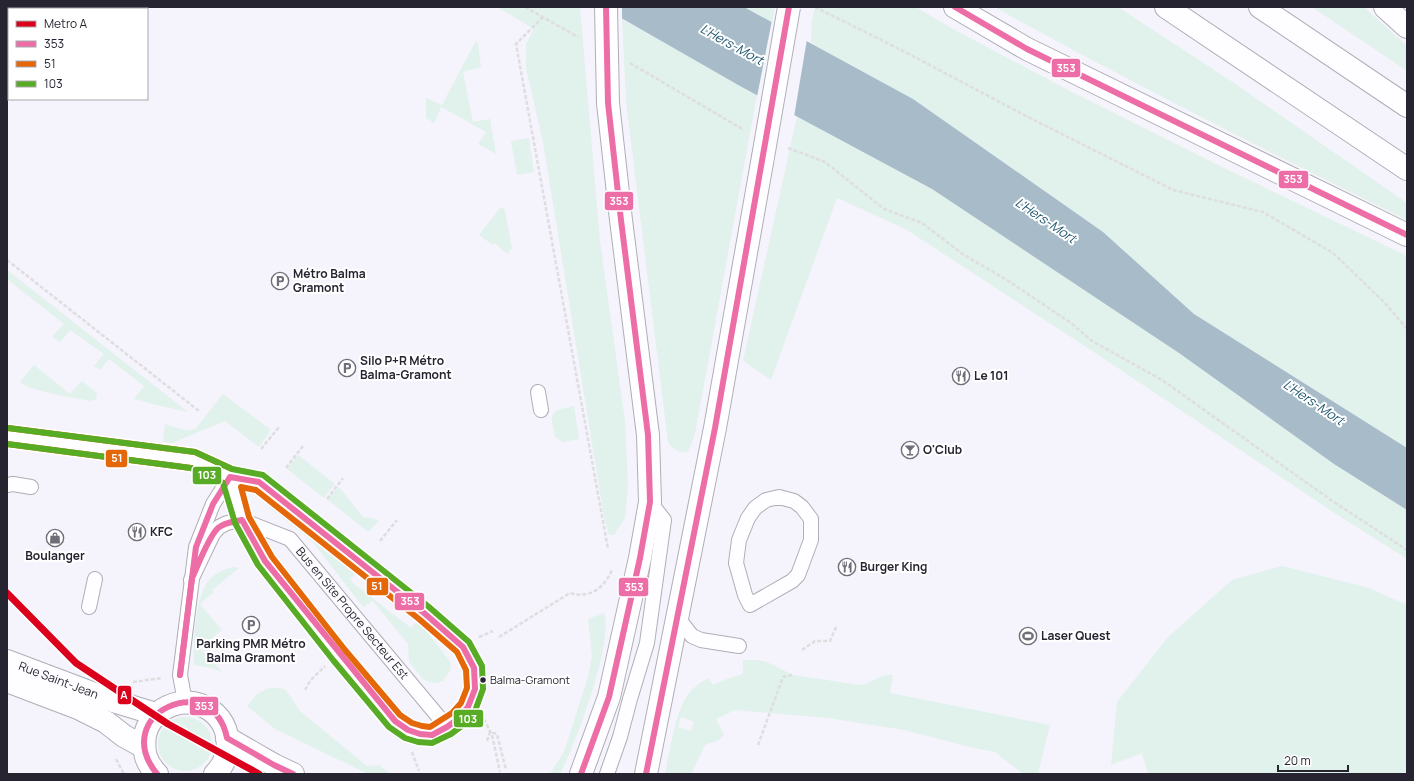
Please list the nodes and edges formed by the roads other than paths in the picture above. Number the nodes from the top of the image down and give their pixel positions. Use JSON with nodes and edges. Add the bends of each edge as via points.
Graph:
{"nodes":[{"id":1,"x":606,"y":7,"type":"edge"},
{"id":2,"x":789,"y":7,"type":"edge"},
{"id":3,"x":955,"y":7,"type":"edge"},
{"id":4,"x":1166,"y":7,"type":"edge"},
{"id":5,"x":1260,"y":7,"type":"edge"},
{"id":6,"x":1385,"y":7,"type":"edge"},
{"id":7,"x":1407,"y":27,"type":"edge"},
{"id":8,"x":1407,"y":106,"type":"edge"},
{"id":9,"x":1407,"y":169,"type":"edge"},
{"id":10,"x":1407,"y":236,"type":"edge"},
{"id":11,"x":538,"y":392,"type":"dead end"},
{"id":12,"x":541,"y":410,"type":"dead end"},
{"id":13,"x":7,"y":436,"type":"edge"},
{"id":14,"x":230,"y":477,"type":"junction"},
{"id":15,"x":7,"y":485,"type":"edge"},
{"id":16,"x":31,"y":487,"type":"dead end"},
{"id":17,"x":650,"y":502,"type":"junction"},
{"id":18,"x":242,"y":520,"type":"junction"},
{"id":19,"x":94,"y":579,"type":"dead end"},
{"id":20,"x":191,"y":580,"type":"junction"},
{"id":21,"x":750,"y":605,"type":"joint"},
{"id":22,"x":89,"y":607,"type":"dead end"},
{"id":23,"x":678,"y":618,"type":"junction"},
{"id":24,"x":739,"y":646,"type":"dead end"},
{"id":25,"x":7,"y":661,"type":"edge"},
{"id":26,"x":7,"y":681,"type":"edge"},
{"id":27,"x":184,"y":702,"type":"junction"},
{"id":28,"x":156,"y":714,"type":"junction"},
{"id":29,"x":447,"y":727,"type":"junction"},
{"id":30,"x":228,"y":738,"type":"junction"},
{"id":31,"x":144,"y":748,"type":"junction"},
{"id":32,"x":157,"y":774,"type":"edge"},
{"id":33,"x":215,"y":774,"type":"edge"},
{"id":34,"x":293,"y":774,"type":"edge"},
{"id":35,"x":581,"y":774,"type":"edge"},
{"id":36,"x":607,"y":774,"type":"edge"},
{"id":37,"x":646,"y":774,"type":"edge"}],
"edges":[{"from":1,"to":17,"type":"main road","bridge":true,"via":[[608,103],[648,435]]},
{"from":2,"to":23,"type":"main road","bridge":true,"via":[[715,428]]},
{"from":3,"to":10,"type":"main road","via":[[1027,49]]},
{"from":4,"to":9,"type":"main road"},
{"from":5,"to":8,"type":"main road"},
{"from":6,"to":7,"type":"main road"},
{"from":11,"to":12,"type":"lane"},
{"from":13,"to":14,"type":"lane","via":[[193,460]]},
{"from":14,"to":18,"type":"lane"},
{"from":14,"to":20,"type":"lane","via":[[213,504],[196,547]]},
{"from":14,"to":29,"type":"lane","via":[[259,482],[463,647],[474,668],[475,690],[468,707]]},
{"from":15,"to":16,"type":"lane"},
{"from":17,"to":35,"type":"main road","via":[[609,697]]},
{"from":17,"to":36,"type":"lane","via":[[664,520],[647,643]]},
{"from":18,"to":20,"type":"lane","via":[[227,523],[213,534]]},
{"from":18,"to":29,"type":"lane","name":"Bus en Site Propre Secteur Est","via":[[290,539]]},
{"from":18,"to":29,"type":"lane","via":[[265,562],[395,721],[420,734],[432,735]]},
{"from":19,"to":22,"type":"lane"},
{"from":20,"to":27,"type":"lane","via":[[180,675]]},
{"from":21,"to":21,"type":"lane","via":[[736,563],[739,540],[748,518],[755,508],[766,500],[779,497],[794,501],[802,506],[811,519],[811,540],[798,575]]},
{"from":23,"to":24,"type":"lane","via":[[692,636],[701,640]]},
{"from":23,"to":37,"type":"main road"},
{"from":25,"to":28,"type":"main road","name":"Rue Saint-Jean","via":[[113,701]]},
{"from":26,"to":31,"type":"main road","name":"Rue Saint-Jean","via":[[78,708],[106,722]]},
{"from":27,"to":28,"type":"main road","via":[[169,705]]},
{"from":27,"to":30,"type":"main road","via":[[208,708],[224,726]]},
{"from":28,"to":31,"type":"main road","via":[[146,729]]},
{"from":30,"to":33,"type":"main road","via":[[224,762]]},
{"from":30,"to":34,"type":"main road"},
{"from":31,"to":32,"type":"main road","via":[[146,759]]}]}
